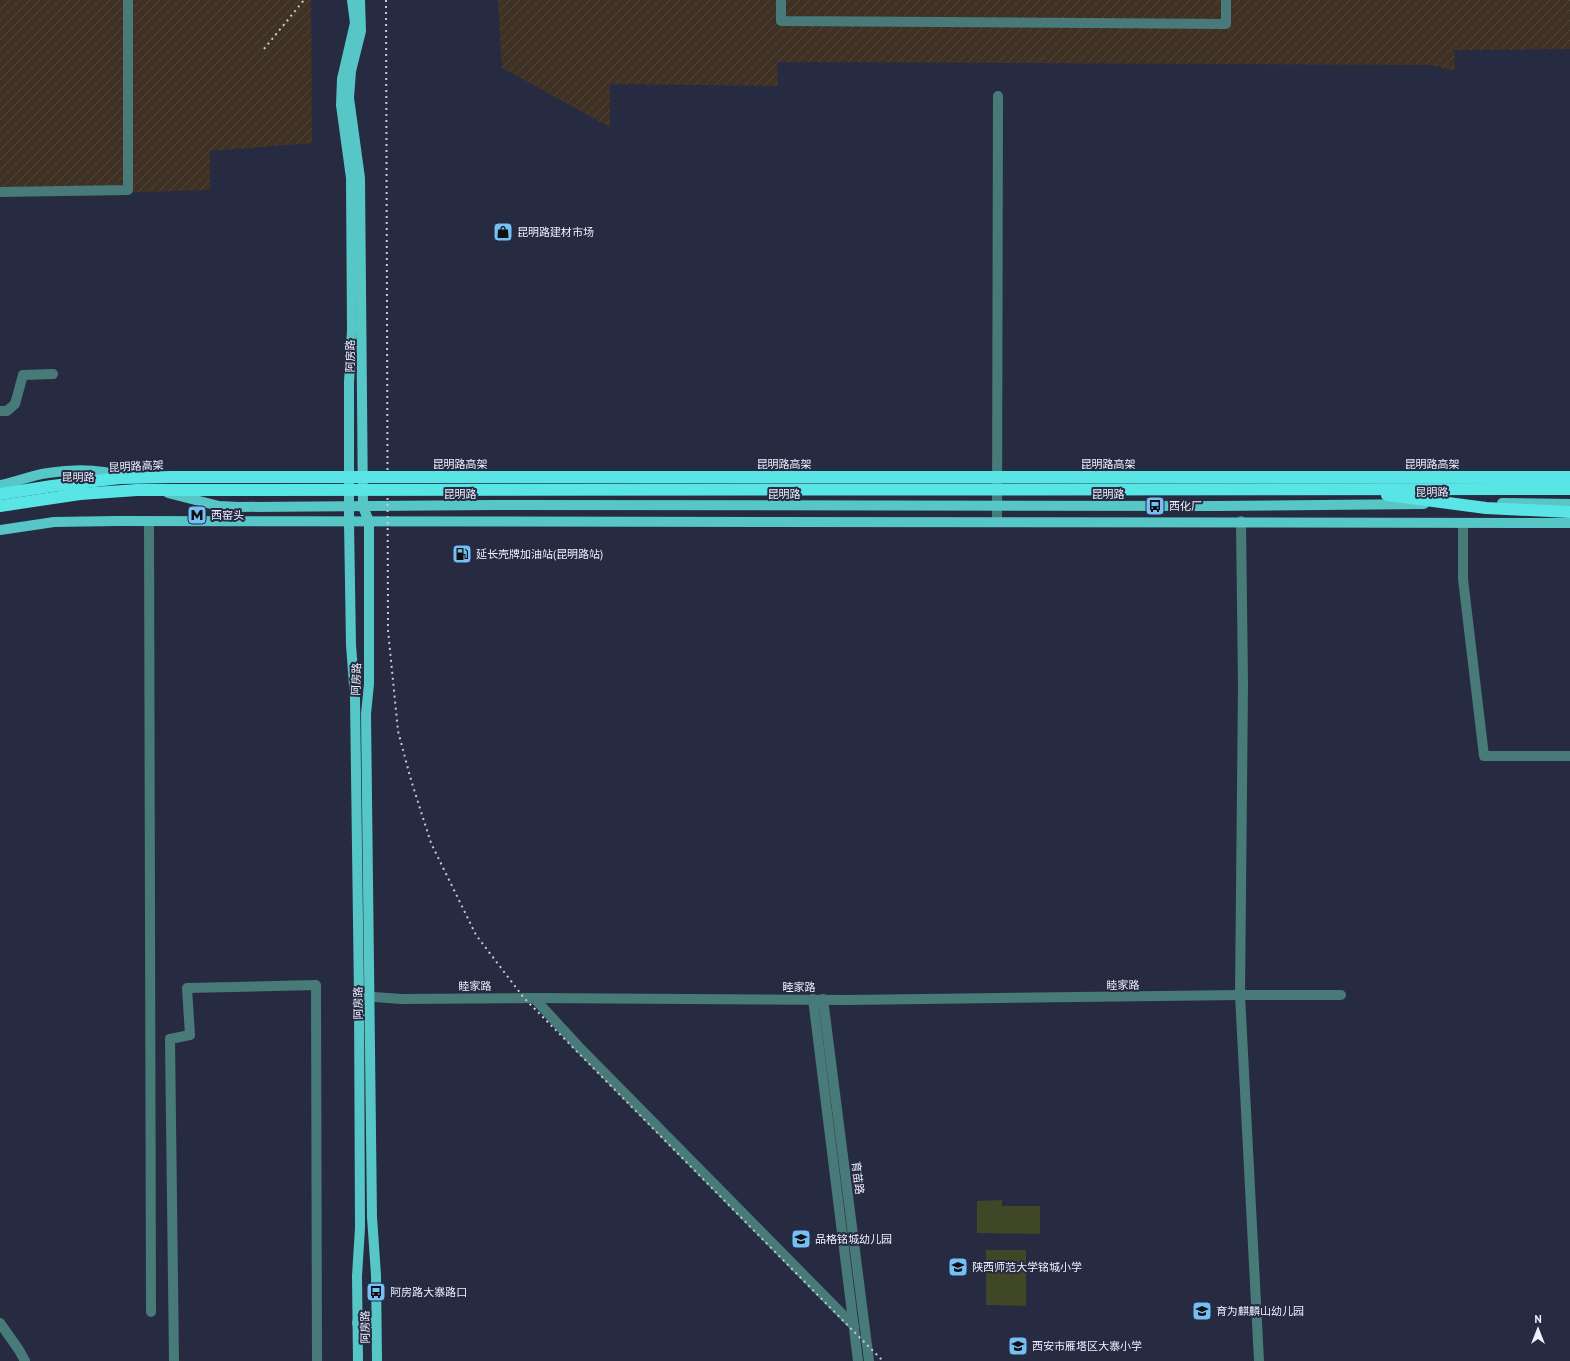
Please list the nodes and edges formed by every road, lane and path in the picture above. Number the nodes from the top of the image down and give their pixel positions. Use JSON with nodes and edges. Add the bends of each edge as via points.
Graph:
{"nodes":[{"id":1,"x":128,"y":0,"type":"edge"},
{"id":2,"x":352,"y":0,"type":"edge"},
{"id":3,"x":360,"y":0,"type":"edge"},
{"id":4,"x":781,"y":0,"type":"edge"},
{"id":5,"x":1226,"y":0,"type":"edge"},
{"id":6,"x":998,"y":96,"type":"dead end"},
{"id":7,"x":0,"y":192,"type":"edge"},
{"id":8,"x":52,"y":374,"type":"dead end"},
{"id":9,"x":0,"y":411,"type":"edge"},
{"id":10,"x":1570,"y":477,"type":"edge"},
{"id":11,"x":0,"y":485,"type":"edge"},
{"id":12,"x":0,"y":488,"type":"edge"},
{"id":13,"x":1347,"y":489,"type":"junction"},
{"id":14,"x":1570,"y":489,"type":"edge"},
{"id":15,"x":164,"y":492,"type":"junction"},
{"id":16,"x":0,"y":494,"type":"edge"},
{"id":17,"x":1570,"y":504,"type":"edge"},
{"id":18,"x":997,"y":505,"type":"junction"},
{"id":19,"x":0,"y":506,"type":"edge"},
{"id":20,"x":350,"y":507,"type":"junction"},
{"id":21,"x":363,"y":507,"type":"junction"},
{"id":22,"x":1570,"y":512,"type":"edge"},
{"id":23,"x":368,"y":521,"type":"junction"},
{"id":24,"x":1240,"y":521,"type":"junction"},
{"id":25,"x":150,"y":522,"type":"junction"},
{"id":26,"x":349,"y":522,"type":"junction"},
{"id":27,"x":997,"y":522,"type":"junction"},
{"id":28,"x":1463,"y":523,"type":"junction"},
{"id":29,"x":1570,"y":523,"type":"edge"},
{"id":30,"x":0,"y":530,"type":"edge"},
{"id":31,"x":350,"y":590,"type":"junction"},
{"id":32,"x":368,"y":590,"type":"junction"},
{"id":33,"x":1570,"y":756,"type":"edge"},
{"id":34,"x":1240,"y":995,"type":"junction"},
{"id":35,"x":1341,"y":995,"type":"dead end"},
{"id":36,"x":359,"y":996,"type":"junction"},
{"id":37,"x":370,"y":996,"type":"junction"},
{"id":38,"x":534,"y":998,"type":"junction"},
{"id":39,"x":818,"y":999,"type":"junction"},
{"id":40,"x":151,"y":1312,"type":"dead end"},
{"id":41,"x":0,"y":1323,"type":"edge"},
{"id":42,"x":358,"y":1323,"type":"junction"},
{"id":43,"x":376,"y":1323,"type":"junction"},
{"id":44,"x":854,"y":1326,"type":"junction"},
{"id":45,"x":25,"y":1361,"type":"edge"},
{"id":46,"x":174,"y":1361,"type":"edge"},
{"id":47,"x":317,"y":1361,"type":"edge"},
{"id":48,"x":358,"y":1361,"type":"edge"},
{"id":49,"x":377,"y":1361,"type":"edge"},
{"id":50,"x":858,"y":1361,"type":"edge"},
{"id":51,"x":869,"y":1361,"type":"edge"},
{"id":52,"x":1259,"y":1361,"type":"edge"}],
"edges":[{"from":1,"to":7,"type":"street","via":[[128,190]]},
{"from":2,"to":20,"type":"main road","name":"阿房路","via":[[355,23],[342,79],[340,105],[351,178]]},
{"from":3,"to":21,"type":"main road","name":"阿房路","via":[[361,31],[351,71],[349,98],[360,178]]},
{"from":4,"to":5,"type":"street","via":[[781,21],[1226,24]]},
{"from":6,"to":18,"type":"street"},
{"from":8,"to":9,"type":"street","via":[[23,375],[15,404],[7,411]]},
{"from":10,"to":16,"type":"highway","name":"昆明路高架","bridge":true,"via":[[171,477],[120,478]]},
{"from":11,"to":15,"type":"main road","via":[[47,473],[80,470],[111,472]]},
{"from":12,"to":15,"type":"main road","name":"昆明路"},
{"from":13,"to":14,"type":"highway","bridge":true},
{"from":13,"to":19,"type":"highway","bridge":true,"via":[[137,490],[80,494]]},
{"from":13,"to":22,"type":"highway","bridge":true,"via":[[1486,508]]},
{"from":15,"to":20,"type":"main road","name":"昆明路","via":[[219,506],[239,508]]},
{"from":17,"to":18,"type":"main road","name":"昆明路"},
{"from":18,"to":21,"type":"main road","name":"昆明路"},
{"from":18,"to":27,"type":"street"},
{"from":20,"to":21,"type":"main road","name":"昆明路"},
{"from":20,"to":26,"type":"main road","name":"阿房路"},
{"from":21,"to":23,"type":"main road","name":"阿房路"},
{"from":23,"to":26,"type":"main road"},
{"from":23,"to":27,"type":"main road"},
{"from":23,"to":32,"type":"main road","name":"阿房路"},
{"from":24,"to":27,"type":"main road"},
{"from":24,"to":28,"type":"main road"},
{"from":24,"to":34,"type":"street","via":[[1243,684]]},
{"from":25,"to":26,"type":"main road"},
{"from":25,"to":30,"type":"main road","via":[[54,522]]},
{"from":25,"to":40,"type":"street"},
{"from":26,"to":31,"type":"main road","name":"阿房路"},
{"from":28,"to":29,"type":"main road"},
{"from":28,"to":33,"type":"street","via":[[1463,579],[1484,756]]},
{"from":31,"to":32,"type":"main road"},
{"from":31,"to":36,"type":"main road","name":"阿房路","via":[[355,698]]},
{"from":32,"to":37,"type":"main road","name":"阿房路","via":[[366,722]]},
{"from":34,"to":35,"type":"street","name":"睦家路"},
{"from":34,"to":39,"type":"street","name":"睦家路"},
{"from":34,"to":52,"type":"street"},
{"from":36,"to":37,"type":"street","name":"睦家路"},
{"from":36,"to":42,"type":"main road","name":"阿房路"},
{"from":37,"to":38,"type":"street","name":"睦家路","via":[[401,999]]},
{"from":37,"to":43,"type":"main road","name":"阿房路","via":[[372,1217]]},
{"from":38,"to":39,"type":"street","name":"睦家路"},
{"from":38,"to":44,"type":"street","via":[[579,1047]]},
{"from":39,"to":44,"type":"street","name":"育苗路"},
{"from":39,"to":51,"type":"street","name":"育苗路"},
{"from":41,"to":45,"type":"street"},
{"from":42,"to":43,"type":"main road"},
{"from":42,"to":48,"type":"main road","name":"阿房路"},
{"from":43,"to":49,"type":"main road","name":"阿房路"},
{"from":44,"to":50,"type":"street","name":"育苗路"},
{"from":46,"to":47,"type":"street","via":[[170,1039],[190,1035],[187,988],[316,985]]}]}
